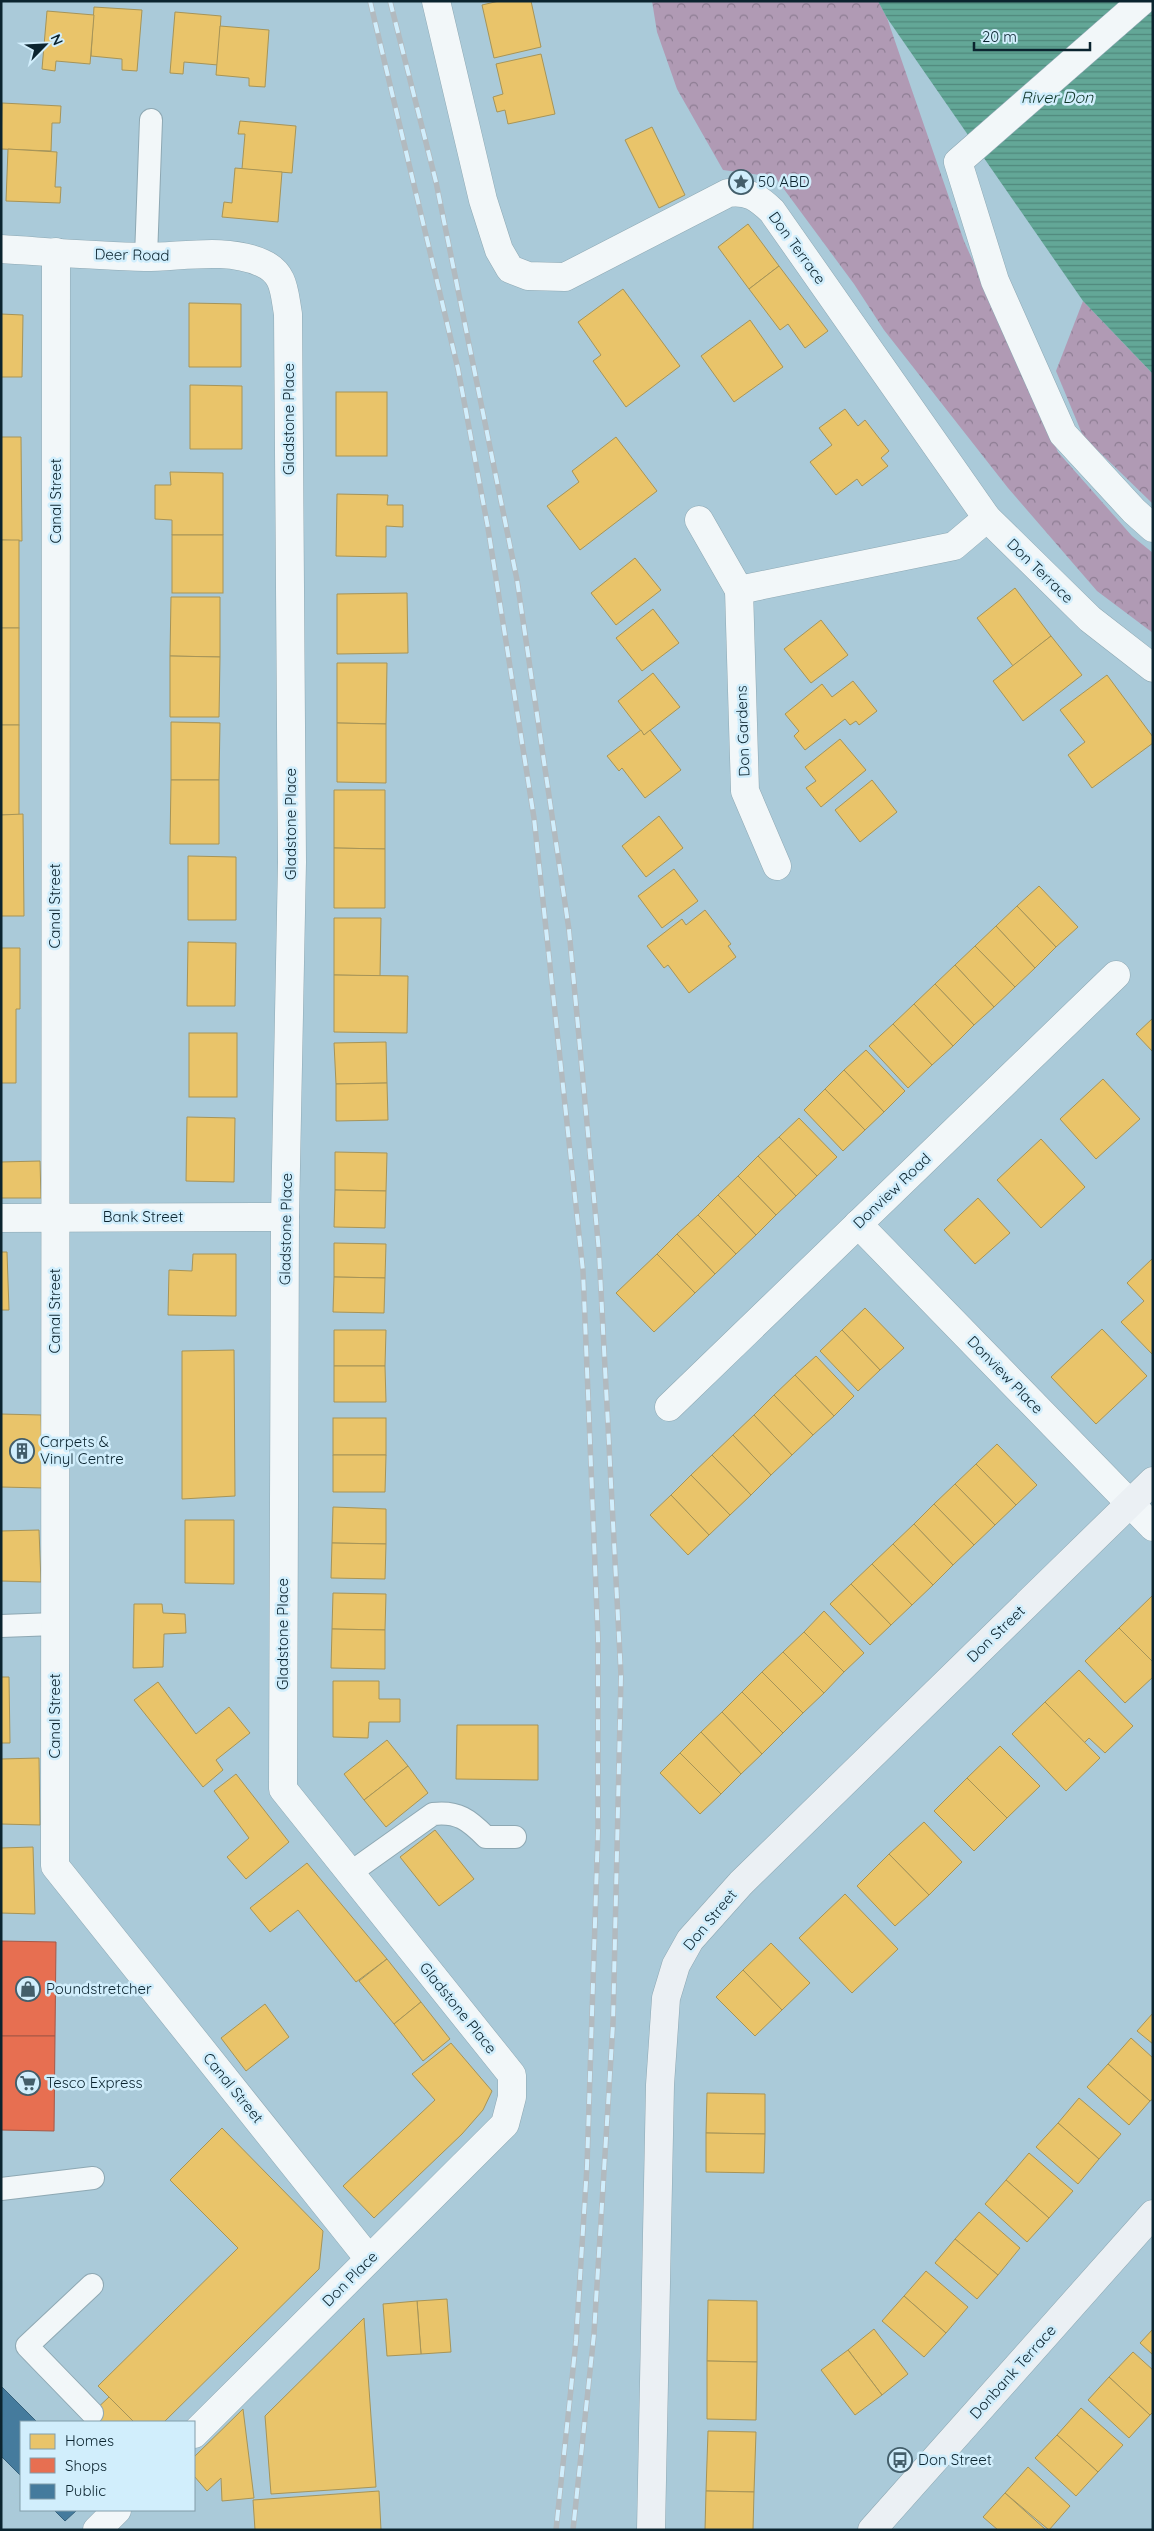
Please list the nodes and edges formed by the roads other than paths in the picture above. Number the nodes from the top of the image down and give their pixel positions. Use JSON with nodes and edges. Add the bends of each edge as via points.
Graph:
{"nodes":[{"id":1,"x":436,"y":1,"type":"edge"},
{"id":2,"x":1142,"y":1,"type":"edge"},
{"id":3,"x":150,"y":120,"type":"dead end"},
{"id":4,"x":1,"y":249,"type":"edge"},
{"id":5,"x":56,"y":252,"type":"junction"},
{"id":6,"x":146,"y":257,"type":"junction"},
{"id":7,"x":263,"y":263,"type":"joint"},
{"id":8,"x":987,"y":518,"type":"junction"},
{"id":9,"x":699,"y":520,"type":"dead end"},
{"id":10,"x":1153,"y":528,"type":"edge"},
{"id":11,"x":739,"y":590,"type":"junction"},
{"id":12,"x":1153,"y":668,"type":"edge"},
{"id":13,"x":777,"y":866,"type":"dead end"},
{"id":14,"x":1116,"y":975,"type":"dead end"},
{"id":15,"x":285,"y":1217,"type":"junction"},
{"id":16,"x":1,"y":1218,"type":"edge"},
{"id":17,"x":55,"y":1218,"type":"junction"},
{"id":18,"x":858,"y":1224,"type":"junction"},
{"id":19,"x":669,"y":1407,"type":"dead end"},
{"id":20,"x":1153,"y":1481,"type":"edge"},
{"id":21,"x":1130,"y":1503,"type":"junction"},
{"id":22,"x":1153,"y":1526,"type":"edge"},
{"id":23,"x":55,"y":1624,"type":"junction"},
{"id":24,"x":1,"y":1626,"type":"edge"},
{"id":25,"x":515,"y":1837,"type":"dead end"},
{"id":26,"x":350,"y":1873,"type":"junction"},
{"id":27,"x":505,"y":2124,"type":"joint"},
{"id":28,"x":93,"y":2178,"type":"dead end"},
{"id":29,"x":1,"y":2189,"type":"edge"},
{"id":30,"x":1153,"y":2214,"type":"edge"},
{"id":31,"x":369,"y":2259,"type":"junction"},
{"id":32,"x":92,"y":2285,"type":"dead end"},
{"id":33,"x":92,"y":2413,"type":"dead end"},
{"id":34,"x":195,"y":2433,"type":"edge"},
{"id":35,"x":116,"y":2511,"type":"edge"},
{"id":36,"x":97,"y":2530,"type":"edge"},
{"id":37,"x":651,"y":2530,"type":"edge"},
{"id":38,"x":872,"y":2530,"type":"edge"}],
"edges":[{"from":1,"to":8,"type":"street","name":"Don Terrace","via":[[483,200],[499,250],[510,269],[528,276],[565,277],[728,193],[741,191],[752,195],[772,211]]},
{"from":2,"to":10,"type":"street","via":[[958,162],[995,280],[1063,434]]},
{"from":3,"to":6,"type":"lane"},
{"from":4,"to":5,"type":"street","name":"Deer Road"},
{"from":5,"to":6,"type":"street","name":"Deer Road"},
{"from":5,"to":17,"type":"street","name":"Canal Street"},
{"from":6,"to":7,"type":"street","name":"Deer Road","via":[[209,254]]},
{"from":7,"to":15,"type":"street","name":"Gladstone Place","via":[[282,280],[288,314],[292,862]]},
{"from":8,"to":11,"type":"street","via":[[954,546]]},
{"from":8,"to":12,"type":"street","name":"Don Terrace","via":[[1090,619]]},
{"from":9,"to":11,"type":"street","name":"Don Gardens"},
{"from":11,"to":13,"type":"street","name":"Don Gardens","via":[[745,791]]},
{"from":14,"to":18,"type":"street","name":"Donview Road"},
{"from":15,"to":17,"type":"street","name":"Bank Street"},
{"from":15,"to":26,"type":"street","name":"Gladstone Place","via":[[283,1789]]},
{"from":16,"to":17,"type":"street","name":"Bank Street"},
{"from":17,"to":23,"type":"street","name":"Canal Street"},
{"from":18,"to":19,"type":"street","name":"Donview Road"},
{"from":18,"to":21,"type":"street","name":"Donview Place"},
{"from":20,"to":21,"type":"street","name":"Don Street"},
{"from":21,"to":22,"type":"street","name":"Donview Place"},
{"from":21,"to":37,"type":"street","name":"Don Street","via":[[741,1883],[690,1940],[676,1966],[666,1998],[661,2067]]},
{"from":23,"to":24,"type":"lane"},
{"from":23,"to":31,"type":"street","name":"Canal Street","via":[[55,1866]]},
{"from":25,"to":26,"type":"lane","via":[[486,1837],[471,1822],[449,1812],[433,1814]]},
{"from":26,"to":27,"type":"street","name":"Gladstone Place","via":[[512,2075],[512,2097]]},
{"from":27,"to":31,"type":"street","name":"Don Place"},
{"from":28,"to":29,"type":"lane"},
{"from":30,"to":38,"type":"street","name":"Donbank Terrace"},
{"from":31,"to":34,"type":"street","name":"Don Place"},
{"from":32,"to":33,"type":"lane","via":[[27,2346]]},
{"from":35,"to":36,"type":"street"}]}
